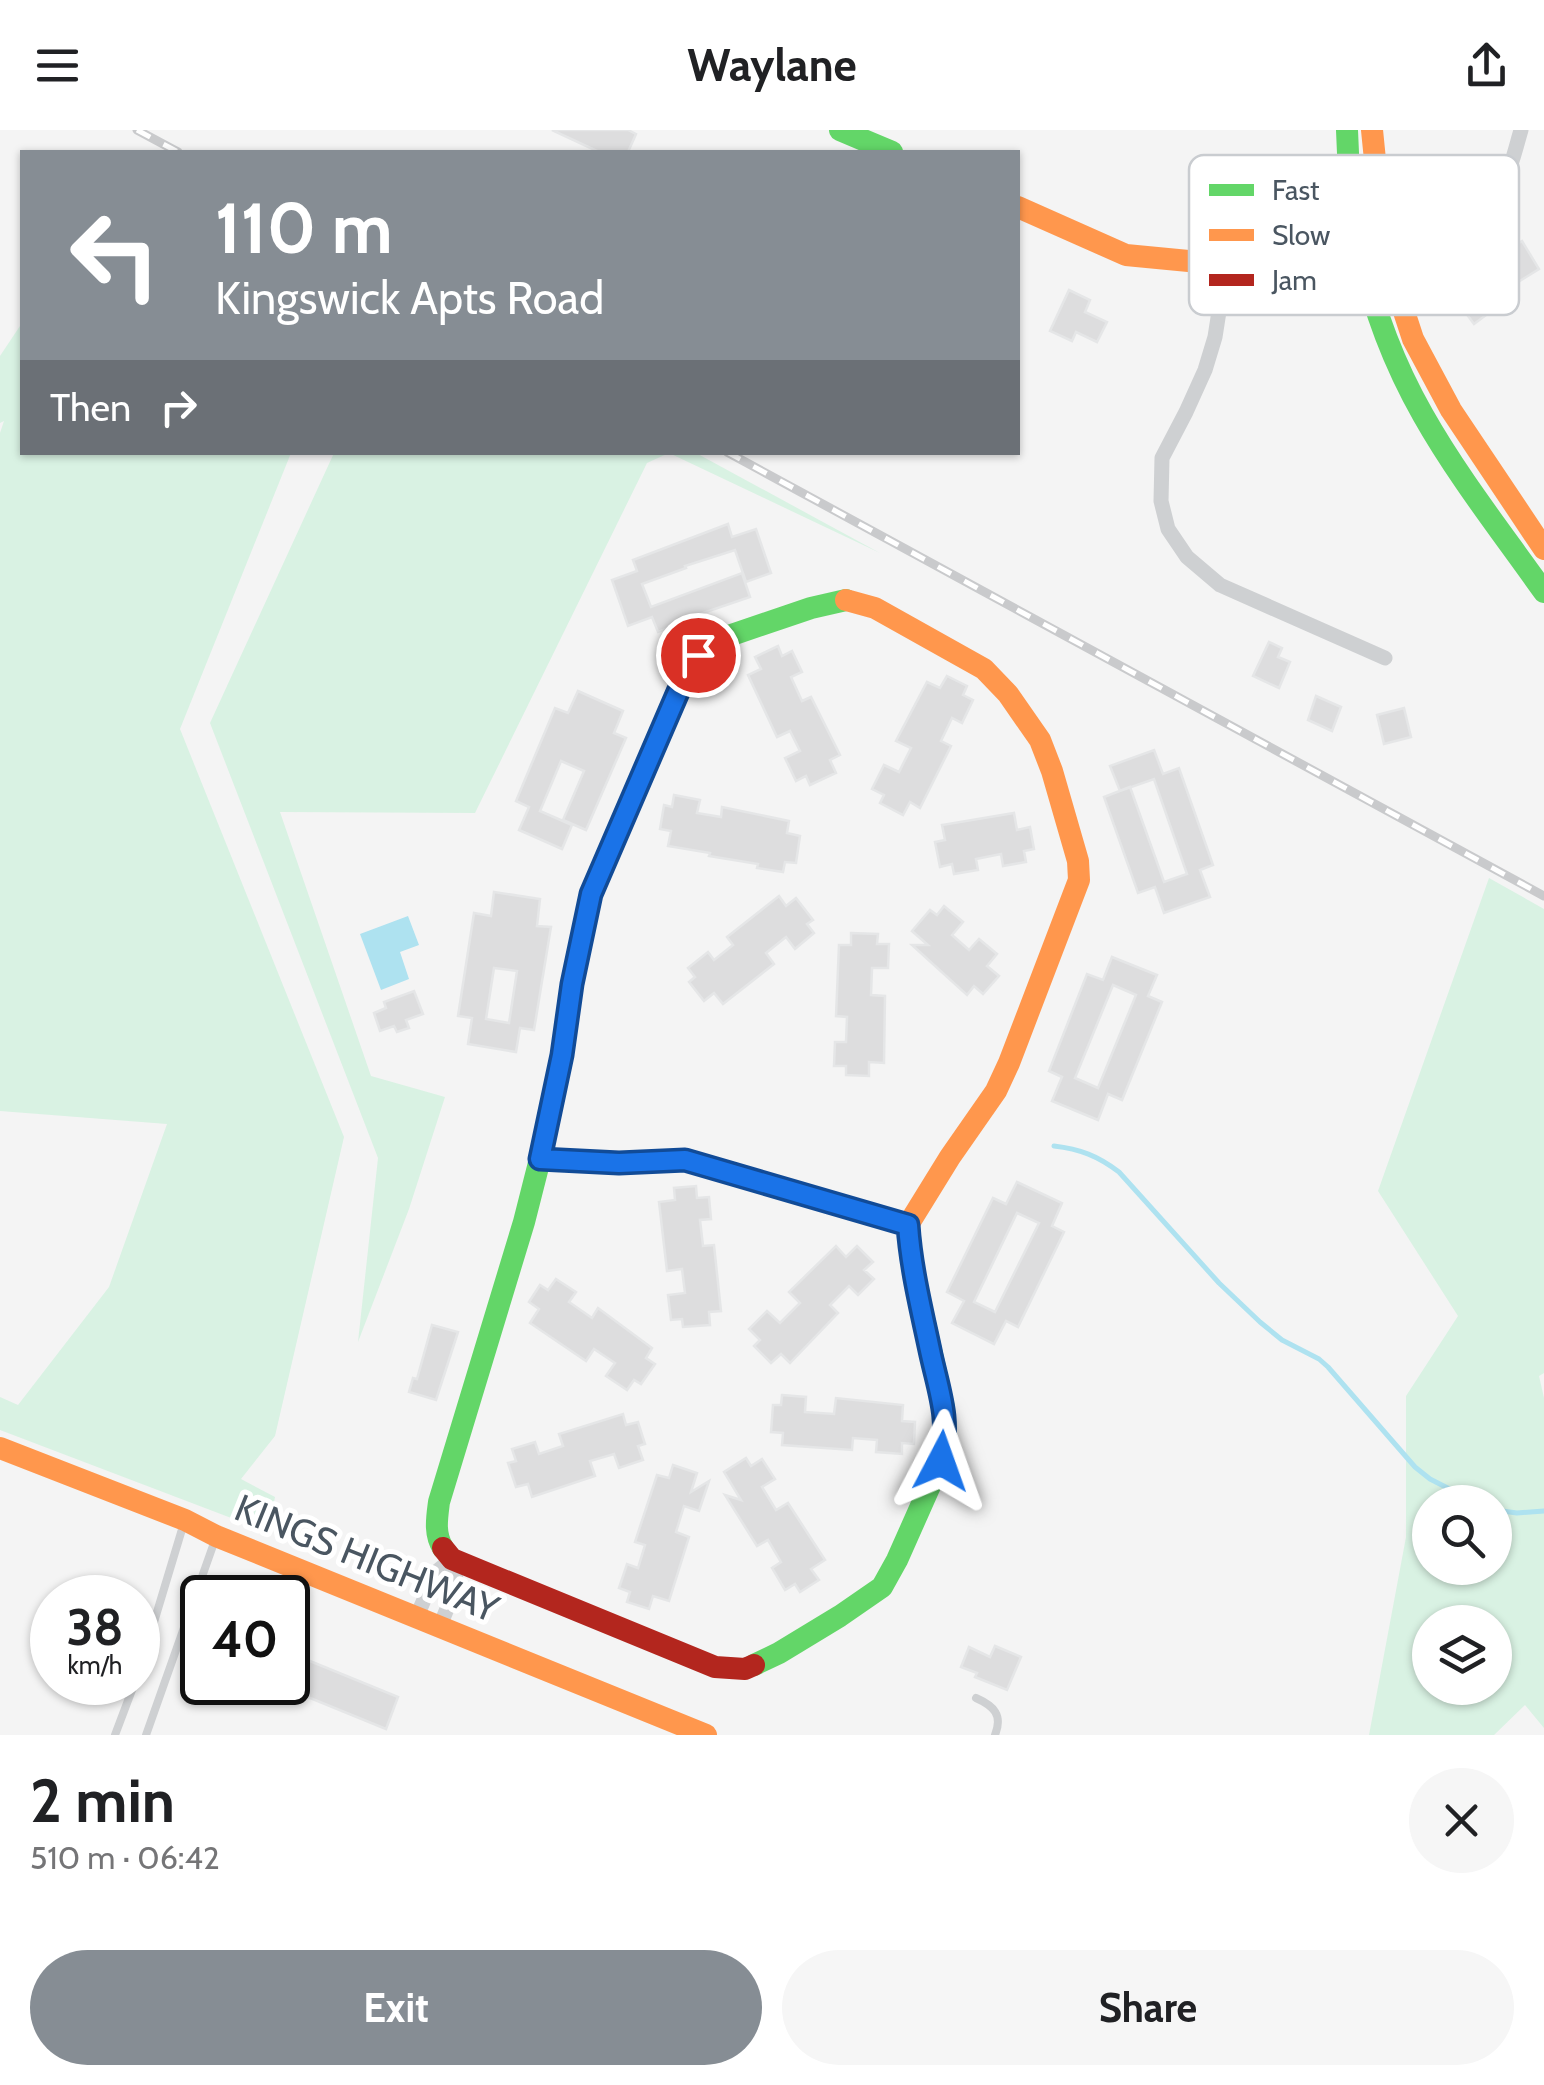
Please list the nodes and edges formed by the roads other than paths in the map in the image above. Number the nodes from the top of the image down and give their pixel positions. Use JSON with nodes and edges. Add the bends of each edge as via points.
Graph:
{"nodes":[{"id":1,"x":840,"y":130,"type":"edge"},
{"id":2,"x":1348,"y":130,"type":"edge"},
{"id":3,"x":1372,"y":130,"type":"edge"},
{"id":4,"x":1520,"y":130,"type":"edge"},
{"id":5,"x":887,"y":150,"type":"edge"},
{"id":6,"x":1349,"y":155,"type":"edge"},
{"id":7,"x":1374,"y":155,"type":"edge"},
{"id":8,"x":1514,"y":155,"type":"edge"},
{"id":9,"x":1020,"y":208,"type":"edge"},
{"id":10,"x":1189,"y":261,"type":"edge"},
{"id":11,"x":1218,"y":315,"type":"edge"},
{"id":12,"x":1378,"y":315,"type":"edge"},
{"id":13,"x":1405,"y":315,"type":"edge"},
{"id":14,"x":1544,"y":549,"type":"edge"},
{"id":15,"x":1544,"y":592,"type":"edge"},
{"id":16,"x":1385,"y":658,"type":"dead end"},
{"id":17,"x":540,"y":1159,"type":"junction"},
{"id":18,"x":908,"y":1225,"type":"junction"},
{"id":19,"x":0,"y":1448,"type":"edge"},
{"id":20,"x":185,"y":1520,"type":"junction"},
{"id":21,"x":216,"y":1536,"type":"junction"},
{"id":22,"x":452,"y":1559,"type":"junction"},
{"id":23,"x":160,"y":1602,"type":"edge"},
{"id":24,"x":418,"y":1616,"type":"junction"},
{"id":25,"x":440,"y":1626,"type":"junction"},
{"id":26,"x":976,"y":1698,"type":"dead end"},
{"id":27,"x":126,"y":1705,"type":"edge"},
{"id":28,"x":659,"y":1726,"type":"edge"},
{"id":29,"x":115,"y":1735,"type":"edge"},
{"id":30,"x":146,"y":1735,"type":"edge"},
{"id":31,"x":706,"y":1735,"type":"edge"},
{"id":32,"x":995,"y":1735,"type":"edge"}],
"edges":[{"from":1,"to":5,"type":"street"},
{"from":2,"to":6,"type":"street"},
{"from":3,"to":7,"type":"street"},
{"from":4,"to":8,"type":"street"},
{"from":9,"to":10,"type":"street","via":[[1126,254]]},
{"from":11,"to":16,"type":"street","via":[[1205,370],[1162,458],[1168,529],[1187,557],[1220,585]]},
{"from":12,"to":15,"type":"street","via":[[1424,416]]},
{"from":13,"to":14,"type":"street","via":[[1432,379]]},
{"from":17,"to":18,"type":"street","via":[[685,1160]]},
{"from":17,"to":18,"type":"street","via":[[591,894],[698,655],[714,641],[846,600],[875,608],[984,669],[1008,694],[1040,740],[1078,861],[1076,892],[1010,1063]]},
{"from":17,"to":22,"type":"street","via":[[439,1502],[440,1544]]},
{"from":18,"to":22,"type":"street","via":[[946,1436],[928,1493],[882,1587],[745,1669],[715,1667]]},
{"from":19,"to":20,"type":"street","name":"KINGS HIGHWAY"},
{"from":20,"to":21,"type":"street","name":"KINGS HIGHWAY"},
{"from":20,"to":23,"type":"lane"},
{"from":21,"to":24,"type":"street","name":"KINGS HIGHWAY"},
{"from":21,"to":30,"type":"lane"},
{"from":22,"to":24,"type":"street","via":[[436,1572]]},
{"from":22,"to":25,"type":"street","via":[[457,1584]]},
{"from":24,"to":25,"type":"street","name":"KINGS HIGHWAY"},
{"from":25,"to":28,"type":"street","name":"KINGS HIGHWAY"},
{"from":26,"to":32,"type":"lane","via":[[995,1709]]},
{"from":27,"to":29,"type":"lane"},
{"from":28,"to":31,"type":"street","name":"KINGS HIGHWAY"}]}
